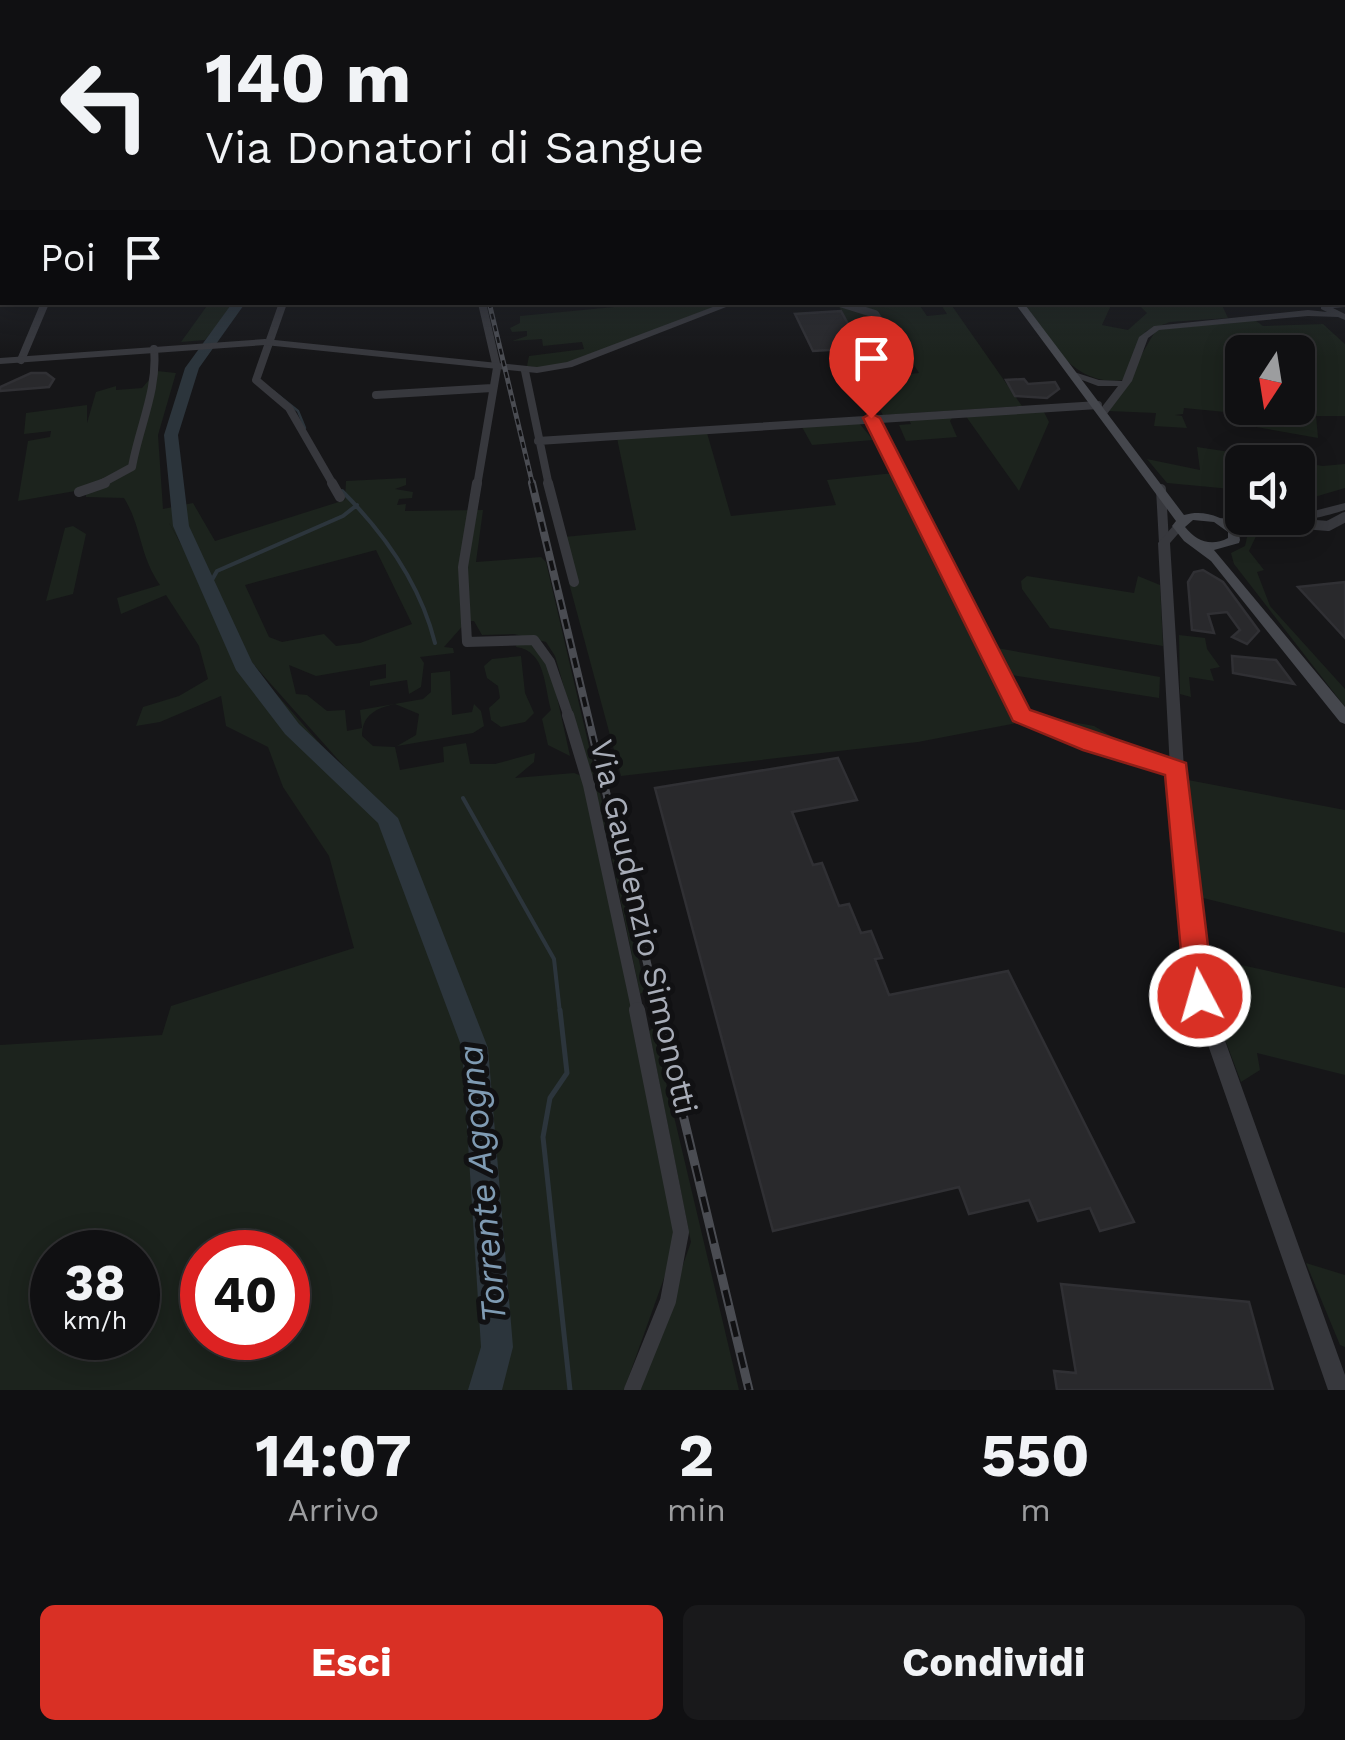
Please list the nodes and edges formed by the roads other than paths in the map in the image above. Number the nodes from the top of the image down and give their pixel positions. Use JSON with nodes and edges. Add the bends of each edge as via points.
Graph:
{"nodes":[{"id":1,"x":44,"y":305,"type":"edge"},
{"id":2,"x":282,"y":305,"type":"edge"},
{"id":3,"x":483,"y":305,"type":"edge"},
{"id":4,"x":727,"y":305,"type":"edge"},
{"id":5,"x":848,"y":305,"type":"edge"},
{"id":6,"x":1020,"y":305,"type":"edge"},
{"id":7,"x":1326,"y":305,"type":"edge"},
{"id":8,"x":1308,"y":313,"type":"junction"},
{"id":9,"x":1342,"y":317,"type":"edge"},
{"id":10,"x":266,"y":342,"type":"junction"},
{"id":11,"x":154,"y":348,"type":"junction"},
{"id":12,"x":901,"y":355,"type":"dead end"},
{"id":13,"x":21,"y":360,"type":"junction"},
{"id":14,"x":0,"y":362,"type":"edge"},
{"id":15,"x":496,"y":368,"type":"junction"},
{"id":16,"x":524,"y":370,"type":"junction"},
{"id":17,"x":1074,"y":374,"type":"junction"},
{"id":18,"x":1122,"y":384,"type":"junction"},
{"id":19,"x":492,"y":388,"type":"junction"},
{"id":20,"x":376,"y":396,"type":"dead end"},
{"id":21,"x":1093,"y":399,"type":"junction"},
{"id":22,"x":871,"y":418,"type":"junction"},
{"id":23,"x":538,"y":440,"type":"junction"},
{"id":24,"x":1161,"y":488,"type":"junction"},
{"id":25,"x":79,"y":492,"type":"dead end"},
{"id":26,"x":340,"y":496,"type":"dead end"},
{"id":27,"x":1345,"y":506,"type":"edge"},
{"id":28,"x":1315,"y":512,"type":"edge"},
{"id":29,"x":1203,"y":516,"type":"junction"},
{"id":30,"x":1345,"y":517,"type":"edge"},
{"id":31,"x":1221,"y":521,"type":"junction"},
{"id":32,"x":1225,"y":521,"type":"edge"},
{"id":33,"x":1180,"y":523,"type":"junction"},
{"id":34,"x":1315,"y":525,"type":"edge"},
{"id":35,"x":1237,"y":535,"type":"edge"},
{"id":36,"x":1230,"y":541,"type":"junction"},
{"id":37,"x":1196,"y":543,"type":"junction"},
{"id":38,"x":1164,"y":547,"type":"junction"},
{"id":39,"x":1233,"y":578,"type":"junction"},
{"id":40,"x":574,"y":582,"type":"dead end"},
{"id":41,"x":1345,"y":718,"type":"edge"},
{"id":42,"x":1177,"y":770,"type":"junction"},
{"id":43,"x":632,"y":1390,"type":"edge"},
{"id":44,"x":1339,"y":1390,"type":"edge"}],
"edges":[{"from":1,"to":13,"type":"street"},
{"from":2,"to":10,"type":"street"},
{"from":3,"to":15,"type":"street"},
{"from":4,"to":16,"type":"street","via":[[570,364]]},
{"from":5,"to":12,"type":"street","via":[[876,314]]},
{"from":6,"to":17,"type":"main road"},
{"from":7,"to":8,"type":"street"},
{"from":7,"to":9,"type":"street"},
{"from":8,"to":9,"type":"street"},
{"from":8,"to":18,"type":"street","via":[[1156,328],[1144,337]]},
{"from":10,"to":11,"type":"street"},
{"from":10,"to":15,"type":"street"},
{"from":10,"to":26,"type":"street","via":[[258,386],[289,408]]},
{"from":11,"to":13,"type":"street"},
{"from":11,"to":25,"type":"street","via":[[157,378],[132,467],[112,482]]},
{"from":13,"to":14,"type":"street"},
{"from":15,"to":16,"type":"street"},
{"from":15,"to":19,"type":"street","name":"Via Gaudenzio Simonotti"},
{"from":16,"to":23,"type":"street"},
{"from":17,"to":18,"type":"street"},
{"from":17,"to":21,"type":"main road"},
{"from":18,"to":21,"type":"street"},
{"from":18,"to":21,"type":"street"},
{"from":19,"to":20,"type":"street"},
{"from":19,"to":43,"type":"street","name":"Via Gaudenzio Simonotti","via":[[464,567],[467,642],[534,640],[551,656],[589,785],[680,1209],[684,1240],[676,1275]]},
{"from":21,"to":22,"type":"street"},
{"from":21,"to":24,"type":"main road"},
{"from":22,"to":23,"type":"street"},
{"from":22,"to":42,"type":"street","via":[[1021,716]]},
{"from":23,"to":40,"type":"street"},
{"from":24,"to":29,"type":"main road"},
{"from":24,"to":33,"type":"main road"},
{"from":24,"to":38,"type":"street"},
{"from":27,"to":28,"type":"street"},
{"from":29,"to":31,"type":"main road"},
{"from":29,"to":33,"type":"main road"},
{"from":30,"to":34,"type":"street"},
{"from":31,"to":32,"type":"street"},
{"from":31,"to":36,"type":"main road"},
{"from":33,"to":37,"type":"main road"},
{"from":33,"to":38,"type":"street"},
{"from":35,"to":36,"type":"street"},
{"from":36,"to":37,"type":"main road"},
{"from":36,"to":39,"type":"main road"},
{"from":37,"to":38,"type":"street"},
{"from":37,"to":39,"type":"main road"},
{"from":38,"to":42,"type":"street"},
{"from":39,"to":41,"type":"main road"},
{"from":42,"to":44,"type":"street","via":[[1200,996]]}]}
